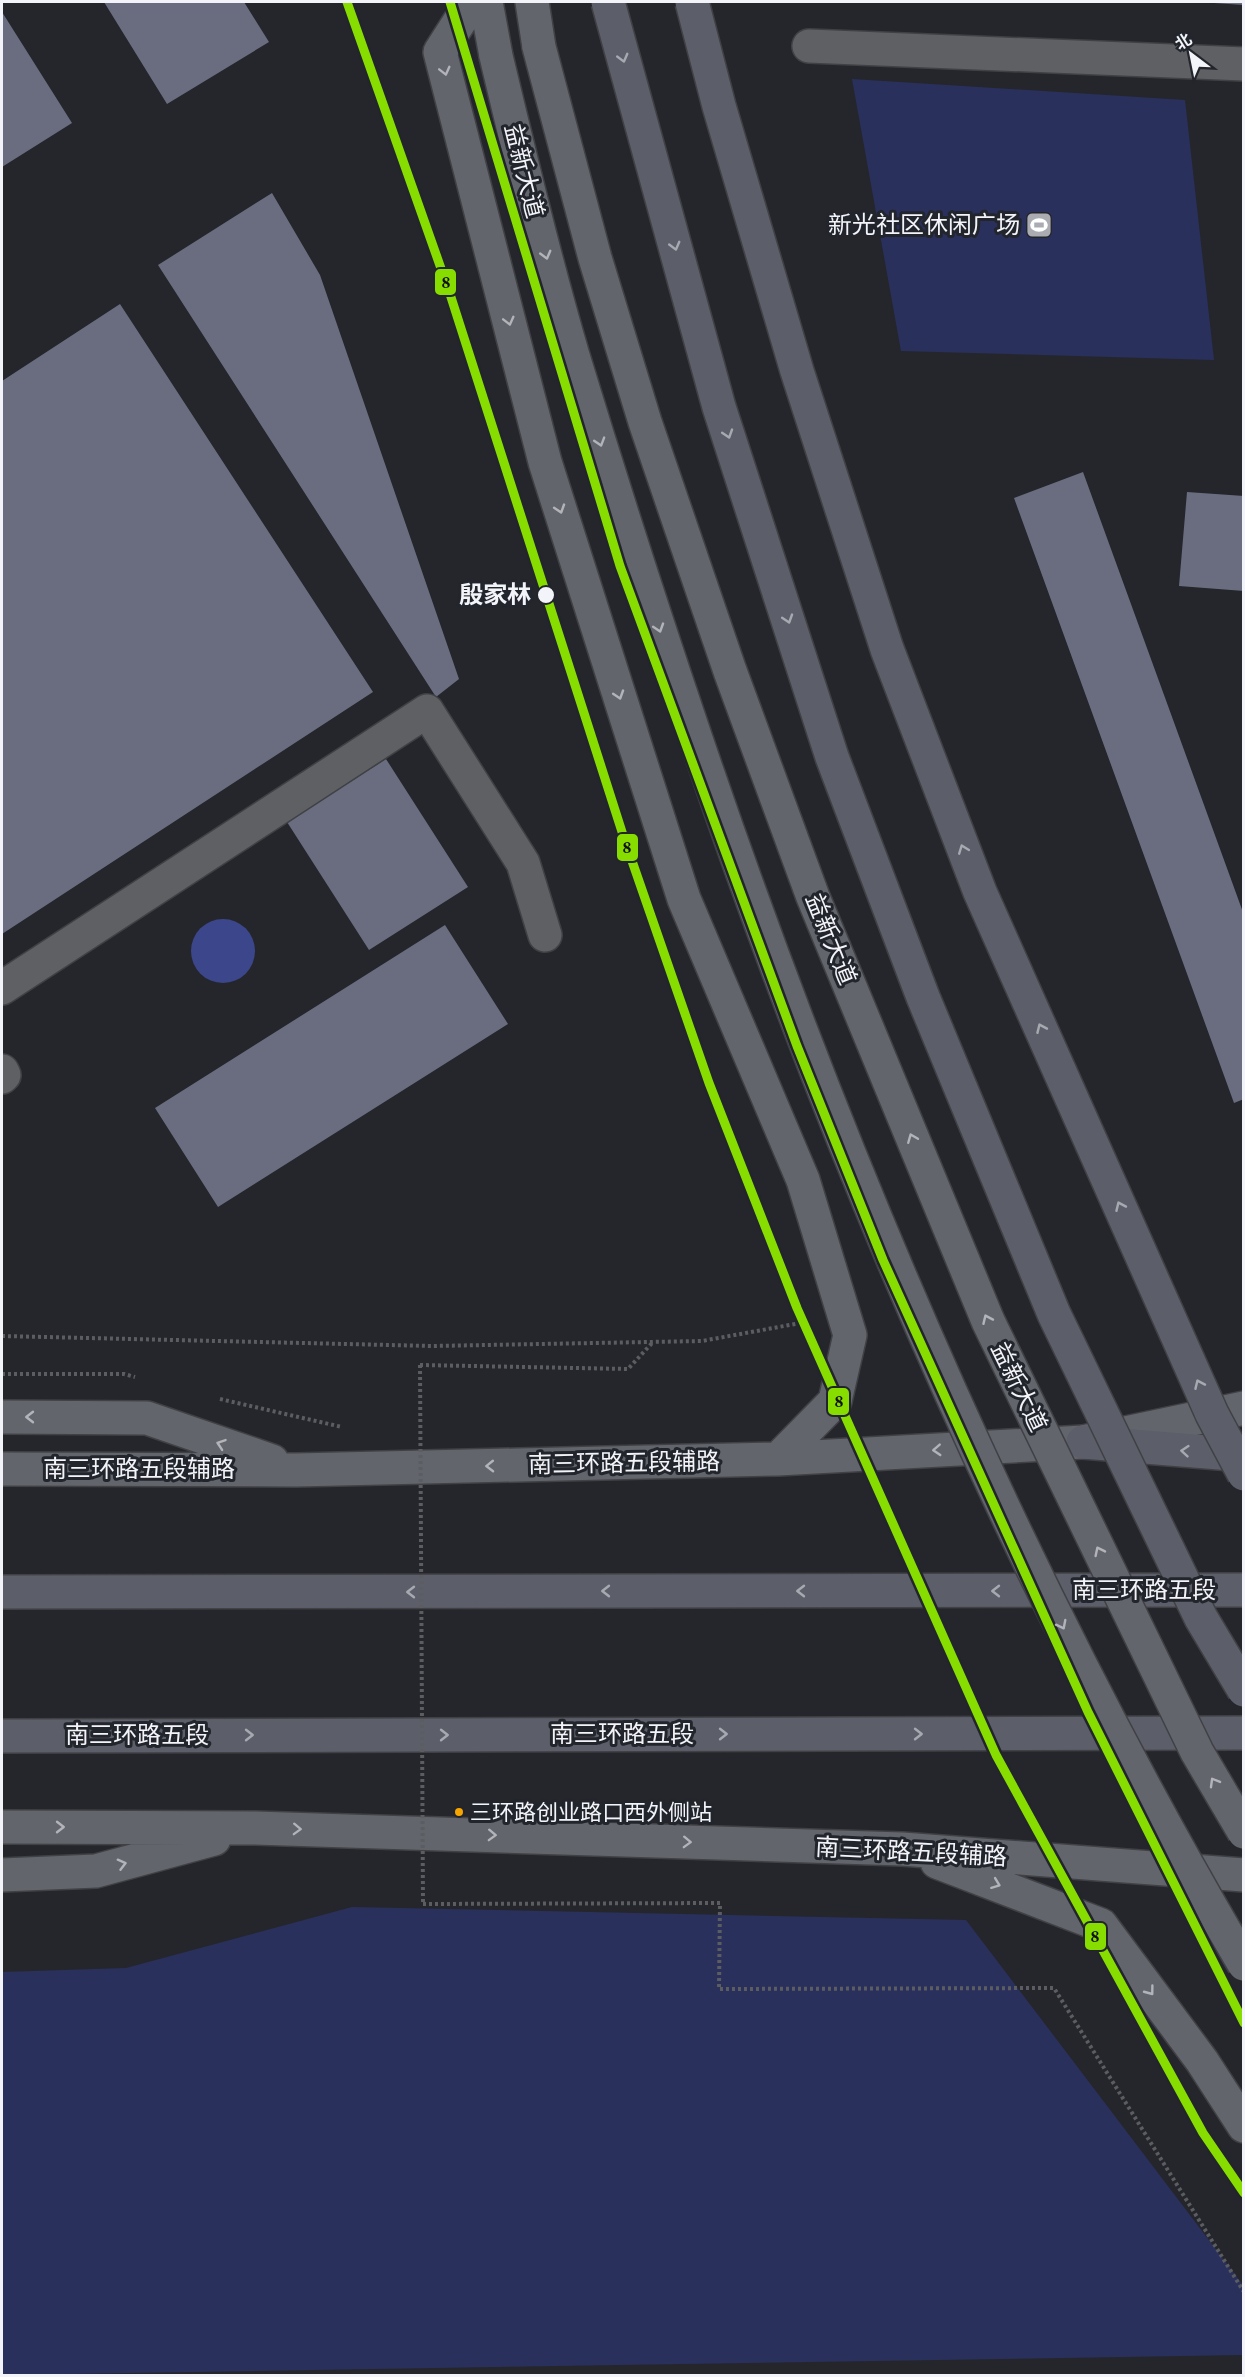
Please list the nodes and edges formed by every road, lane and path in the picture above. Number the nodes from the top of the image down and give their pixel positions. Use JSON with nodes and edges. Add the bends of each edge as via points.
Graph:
{"nodes":[{"id":1,"x":472,"y":2,"type":"edge"},
{"id":2,"x":486,"y":2,"type":"edge"},
{"id":3,"x":532,"y":2,"type":"edge"},
{"id":4,"x":608,"y":2,"type":"edge"},
{"id":5,"x":692,"y":2,"type":"edge"},
{"id":6,"x":809,"y":46,"type":"dead end"},
{"id":7,"x":1244,"y":64,"type":"edge"},
{"id":8,"x":545,"y":935,"type":"dead end"},
{"id":9,"x":2,"y":988,"type":"edge"},
{"id":10,"x":2,"y":1071,"type":"edge"},
{"id":11,"x":2,"y":1077,"type":"edge"},
{"id":12,"x":844,"y":1316,"type":"junction"},
{"id":13,"x":2,"y":1336,"type":"edge"},
{"id":14,"x":654,"y":1342,"type":"junction"},
{"id":15,"x":2,"y":1374,"type":"edge"},
{"id":16,"x":145,"y":1380,"type":"dead end"},
{"id":17,"x":211,"y":1397,"type":"dead end"},
{"id":18,"x":1244,"y":1408,"type":"edge"},
{"id":19,"x":2,"y":1417,"type":"edge"},
{"id":20,"x":410,"y":1426,"type":"dead end"},
{"id":21,"x":422,"y":1426,"type":"dead end"},
{"id":22,"x":351,"y":1427,"type":"dead end"},
{"id":23,"x":1083,"y":1442,"type":"junction"},
{"id":24,"x":1244,"y":1455,"type":"edge"},
{"id":25,"x":778,"y":1459,"type":"junction"},
{"id":26,"x":2,"y":1469,"type":"edge"},
{"id":27,"x":296,"y":1470,"type":"junction"},
{"id":28,"x":1244,"y":1474,"type":"edge"},
{"id":29,"x":1244,"y":1590,"type":"edge"},
{"id":30,"x":2,"y":1592,"type":"edge"},
{"id":31,"x":1244,"y":1690,"type":"edge"},
{"id":32,"x":1244,"y":1733,"type":"edge"},
{"id":33,"x":2,"y":1736,"type":"edge"},
{"id":34,"x":2,"y":1827,"type":"edge"},
{"id":35,"x":255,"y":1828,"type":"junction"},
{"id":36,"x":1244,"y":1832,"type":"edge"},
{"id":37,"x":902,"y":1849,"type":"junction"},
{"id":38,"x":2,"y":1875,"type":"edge"},
{"id":39,"x":1244,"y":1875,"type":"edge"},
{"id":40,"x":1244,"y":1964,"type":"edge"},
{"id":41,"x":1244,"y":2126,"type":"edge"},
{"id":42,"x":1244,"y":2292,"type":"edge"}],
"edges":[{"from":1,"to":12,"type":"main road","one_way":true,"via":[[440,52],[545,462],[684,899],[803,1180]]},
{"from":2,"to":40,"type":"main road","name":"益新大道","one_way":true,"bridge":true,"via":[[496,56],[573,353],[753,908],[866,1196],[1000,1504],[1188,1869]]},
{"from":36,"to":3,"type":"main road","name":"益新大道","one_way":true,"bridge":true,"via":[[1197,1752],[988,1321],[813,897],[645,422],[595,258]]},
{"from":4,"to":31,"type":"highway","one_way":true,"bridge":true,"via":[[719,407],[844,790],[922,997],[1054,1314],[1201,1618]]},
{"from":28,"to":5,"type":"highway","one_way":true,"bridge":true,"via":[[1212,1414],[980,892],[887,649],[797,371]]},
{"from":6,"to":7,"type":"street"},
{"from":8,"to":9,"type":"street","via":[[523,862],[427,711]]},
{"from":10,"to":11,"type":"street"},
{"from":12,"to":14,"type":"path","via":[[702,1341]]},
{"from":12,"to":25,"type":"main road","via":[[850,1335],[835,1401]]},
{"from":13,"to":14,"type":"path","via":[[432,1346]]},
{"from":14,"to":42,"type":"path","bridge":true,"via":[[628,1369],[420,1365],[423,1904],[720,1903],[718,1989],[1054,1988]]},
{"from":15,"to":16,"type":"path","via":[[124,1374]]},
{"from":17,"to":22,"type":"path"},
{"from":18,"to":23,"type":"main road","name":"南三环路五段辅路"},
{"from":27,"to":19,"type":"main road","one_way":true,"via":[[147,1418]]},
{"from":20,"to":21,"type":"path"},
{"from":24,"to":23,"type":"highway","one_way":true},
{"from":23,"to":25,"type":"main road","name":"南三环路五段辅路","one_way":true},
{"from":25,"to":27,"type":"main road","name":"南三环路五段辅路","one_way":true},
{"from":26,"to":27,"type":"main road","name":"南三环路五段辅路"},
{"from":29,"to":30,"type":"highway","name":"南三环路五段","one_way":true},
{"from":33,"to":32,"type":"highway","name":"南三环路五段","one_way":true},
{"from":34,"to":35,"type":"main road","name":"南三环路五段辅路","one_way":true},
{"from":35,"to":37,"type":"main road","name":"南三环路五段辅路","one_way":true},
{"from":38,"to":35,"type":"main road","one_way":true,"via":[[96,1871]]},
{"from":37,"to":39,"type":"main road","name":"南三环路五段辅路"},
{"from":37,"to":41,"type":"main road","one_way":true,"via":[[1101,1924],[1202,2061]]}]}
